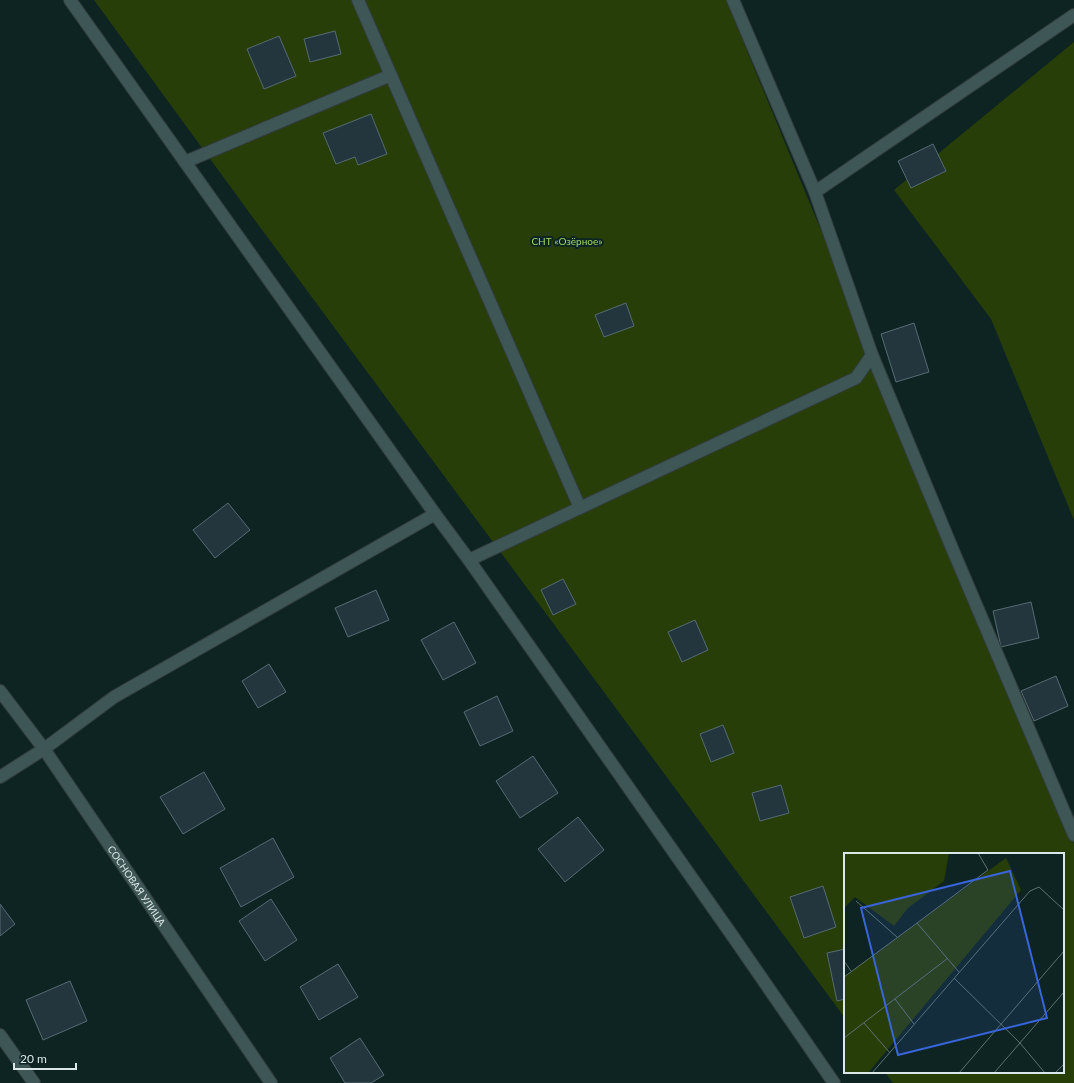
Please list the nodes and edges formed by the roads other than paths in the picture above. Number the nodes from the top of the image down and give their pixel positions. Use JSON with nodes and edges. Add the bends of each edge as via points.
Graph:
{"nodes":[{"id":1,"x":70,"y":0,"type":"edge"},
{"id":2,"x":358,"y":0,"type":"edge"},
{"id":3,"x":734,"y":0,"type":"edge"},
{"id":4,"x":1074,"y":15,"type":"edge"},
{"id":5,"x":391,"y":75,"type":"junction"},
{"id":6,"x":185,"y":162,"type":"junction"},
{"id":7,"x":815,"y":192,"type":"junction"},
{"id":8,"x":872,"y":356,"type":"junction"},
{"id":9,"x":580,"y":508,"type":"junction"},
{"id":10,"x":435,"y":514,"type":"junction"},
{"id":11,"x":469,"y":560,"type":"junction"},
{"id":12,"x":0,"y":691,"type":"edge"},
{"id":13,"x":44,"y":750,"type":"junction"},
{"id":14,"x":0,"y":777,"type":"edge"},
{"id":15,"x":1074,"y":835,"type":"edge"},
{"id":16,"x":0,"y":1035,"type":"edge"},
{"id":17,"x":34,"y":1083,"type":"edge"},
{"id":18,"x":271,"y":1083,"type":"edge"},
{"id":19,"x":834,"y":1083,"type":"edge"}],
"edges":[{"from":1,"to":6,"type":"street"},
{"from":2,"to":5,"type":"street"},
{"from":3,"to":7,"type":"street"},
{"from":4,"to":7,"type":"street"},
{"from":5,"to":6,"type":"street"},
{"from":5,"to":9,"type":"street"},
{"from":6,"to":10,"type":"street"},
{"from":7,"to":8,"type":"street"},
{"from":8,"to":9,"type":"street","via":[[856,378]]},
{"from":8,"to":15,"type":"street"},
{"from":9,"to":11,"type":"street"},
{"from":10,"to":11,"type":"street"},
{"from":10,"to":13,"type":"street","via":[[114,696]]},
{"from":11,"to":19,"type":"street"},
{"from":12,"to":13,"type":"street","name":"СОСНОВАЯ УЛИЦА"},
{"from":13,"to":14,"type":"street"},
{"from":13,"to":18,"type":"street","name":"СОСНОВАЯ УЛИЦА"},
{"from":16,"to":17,"type":"street"}]}
